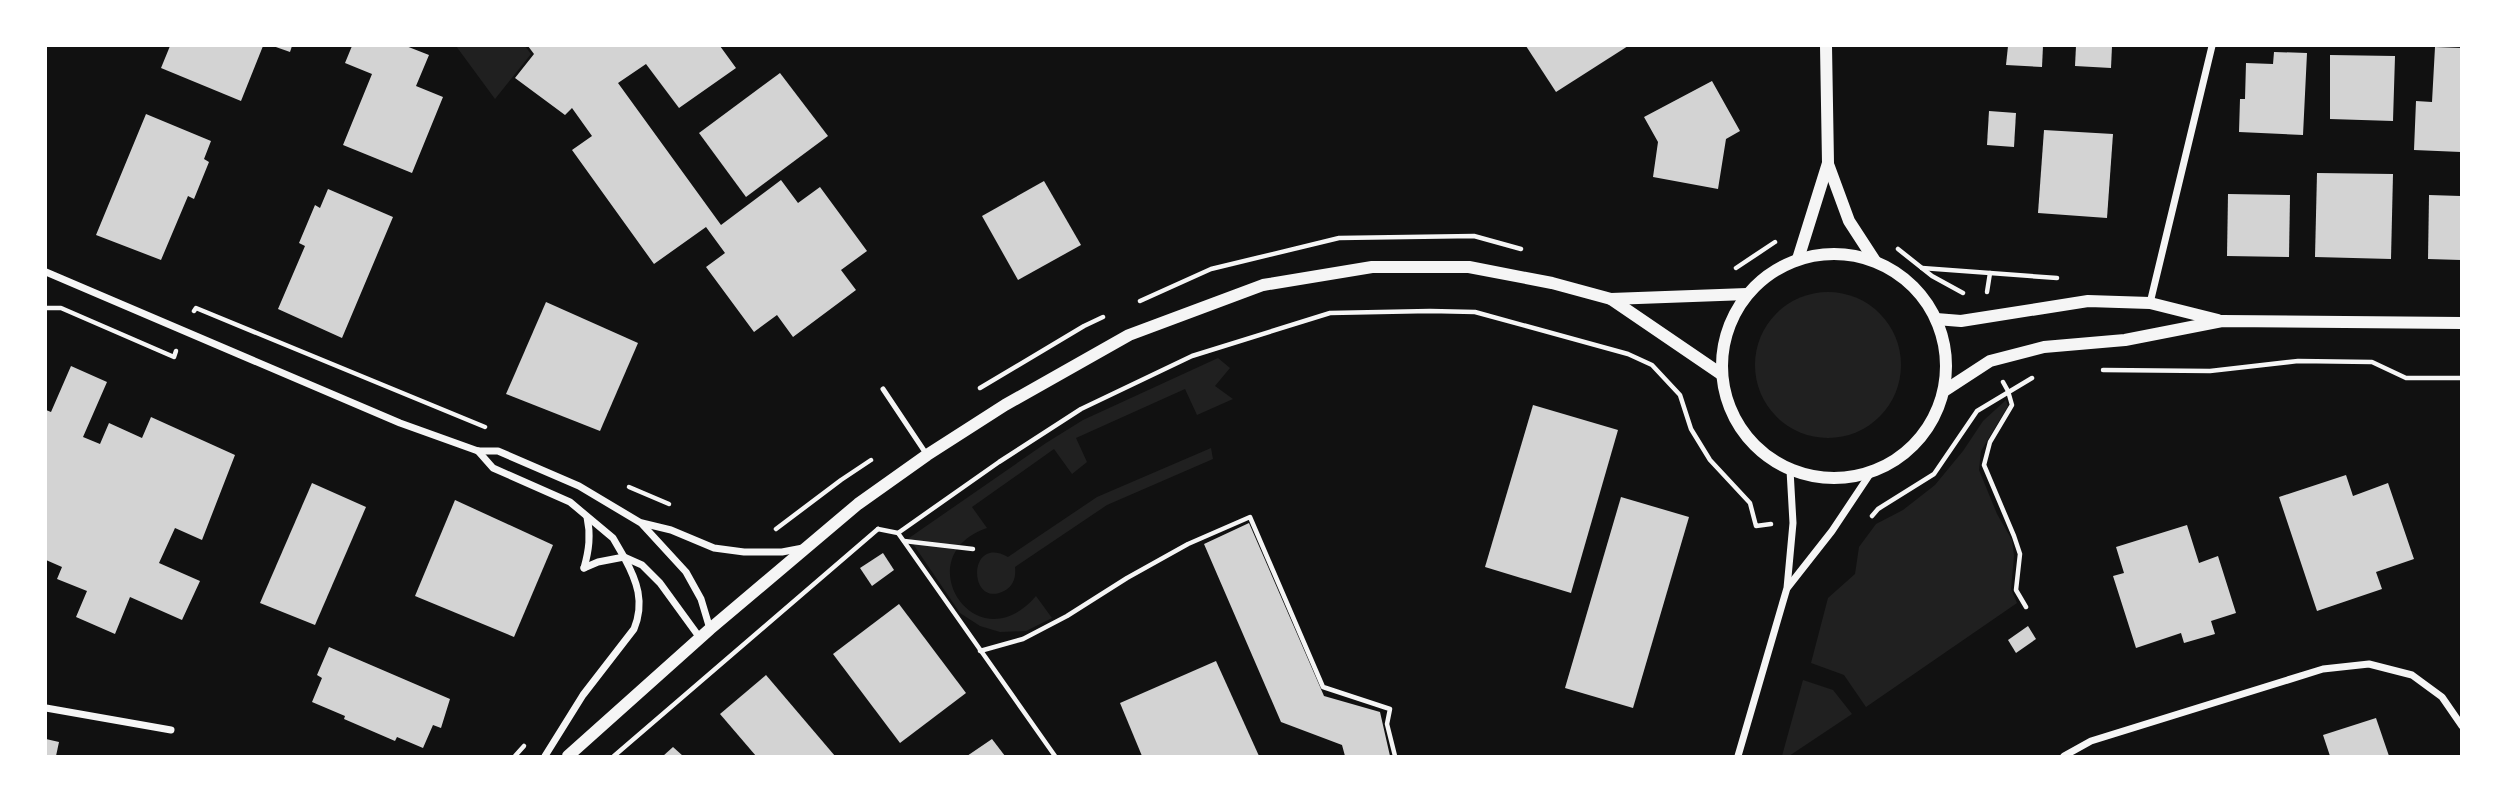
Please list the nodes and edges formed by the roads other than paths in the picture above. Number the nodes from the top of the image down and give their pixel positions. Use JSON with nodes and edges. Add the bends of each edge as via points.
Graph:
{"nodes":[{"id":1,"x":1826,"y":46,"type":"edge"},
{"id":2,"x":2212,"y":46,"type":"edge"},
{"id":3,"x":1828,"y":163,"type":"junction"},
{"id":4,"x":1798,"y":259,"type":"junction"},
{"id":5,"x":1875,"y":261,"type":"junction"},
{"id":6,"x":46,"y":272,"type":"edge"},
{"id":7,"x":1747,"y":294,"type":"junction"},
{"id":8,"x":1611,"y":299,"type":"junction"},
{"id":9,"x":2150,"y":303,"type":"junction"},
{"id":10,"x":1936,"y":319,"type":"junction"},
{"id":11,"x":2222,"y":321,"type":"junction"},
{"id":12,"x":2462,"y":323,"type":"edge"},
{"id":13,"x":1721,"y":374,"type":"junction"},
{"id":14,"x":883,"y":389,"type":"dead end"},
{"id":15,"x":1944,"y":391,"type":"junction"},
{"id":16,"x":478,"y":452,"type":"junction"},
{"id":17,"x":927,"y":455,"type":"junction"},
{"id":18,"x":1790,"y":470,"type":"junction"},
{"id":19,"x":1870,"y":474,"type":"junction"},
{"id":20,"x":586,"y":516,"type":"junction"},
{"id":21,"x":641,"y":523,"type":"junction"},
{"id":22,"x":809,"y":546,"type":"junction"},
{"id":23,"x":624,"y":557,"type":"junction"},
{"id":24,"x":1787,"y":588,"type":"junction"},
{"id":25,"x":705,"y":634,"type":"junction"},
{"id":26,"x":46,"y":708,"type":"edge"},
{"id":27,"x":2462,"y":726,"type":"edge"},
{"id":28,"x":171,"y":730,"type":"dead end"},
{"id":29,"x":545,"y":757,"type":"edge"},
{"id":30,"x":568,"y":757,"type":"edge"},
{"id":31,"x":1738,"y":757,"type":"edge"},
{"id":32,"x":2064,"y":757,"type":"edge"}],
"edges":[{"from":1,"to":3,"type":"street"},
{"from":2,"to":9,"type":"street"},
{"from":3,"to":4,"type":"street"},
{"from":3,"to":5,"type":"street","via":[[1849,221]]},
{"from":4,"to":5,"type":"street","via":[[1837,253]]},
{"from":4,"to":7,"type":"street","via":[[1770,273]]},
{"from":5,"to":10,"type":"street","via":[[1908,281]]},
{"from":6,"to":16,"type":"street"},
{"from":7,"to":8,"type":"street"},
{"from":7,"to":13,"type":"street","via":[[1731,318]]},
{"from":8,"to":13,"type":"street"},
{"from":8,"to":17,"type":"street","via":[[1469,267],[1373,267],[1263,285],[1129,335]]},
{"from":9,"to":10,"type":"street","via":[[2088,301],[1961,321]]},
{"from":9,"to":11,"type":"street"},
{"from":10,"to":15,"type":"street","via":[[1946,355]]},
{"from":11,"to":12,"type":"street"},
{"from":11,"to":15,"type":"street","via":[[2125,340],[2044,347],[1990,361]]},
{"from":13,"to":18,"type":"street","via":[[1728,404],[1742,432],[1763,454]]},
{"from":14,"to":17,"type":"lane"},
{"from":15,"to":19,"type":"street","via":[[1930,427],[1904,456]]},
{"from":16,"to":20,"type":"street","via":[[493,468],[570,502]]},
{"from":16,"to":21,"type":"street","via":[[498,451],[579,486]]},
{"from":17,"to":22,"type":"street"},
{"from":18,"to":19,"type":"street","via":[[1815,478]]},
{"from":18,"to":24,"type":"street","via":[[1793,523]]},
{"from":19,"to":24,"type":"street"},
{"from":20,"to":23,"type":"street","via":[[613,538]]},
{"from":20,"to":23,"type":"street","via":[[590,532],[584,568]]},
{"from":21,"to":22,"type":"street","via":[[714,548],[782,552]]},
{"from":21,"to":25,"type":"street","via":[[686,572],[701,599]]},
{"from":22,"to":25,"type":"street"},
{"from":23,"to":25,"type":"street","via":[[642,565]]},
{"from":23,"to":29,"type":"street","via":[[641,604],[634,629],[583,695]]},
{"from":24,"to":31,"type":"street"},
{"from":25,"to":30,"type":"street"},
{"from":26,"to":28,"type":"street"},
{"from":27,"to":32,"type":"street","via":[[2442,697],[2412,675],[2369,664],[2323,669],[2091,740]]}]}
